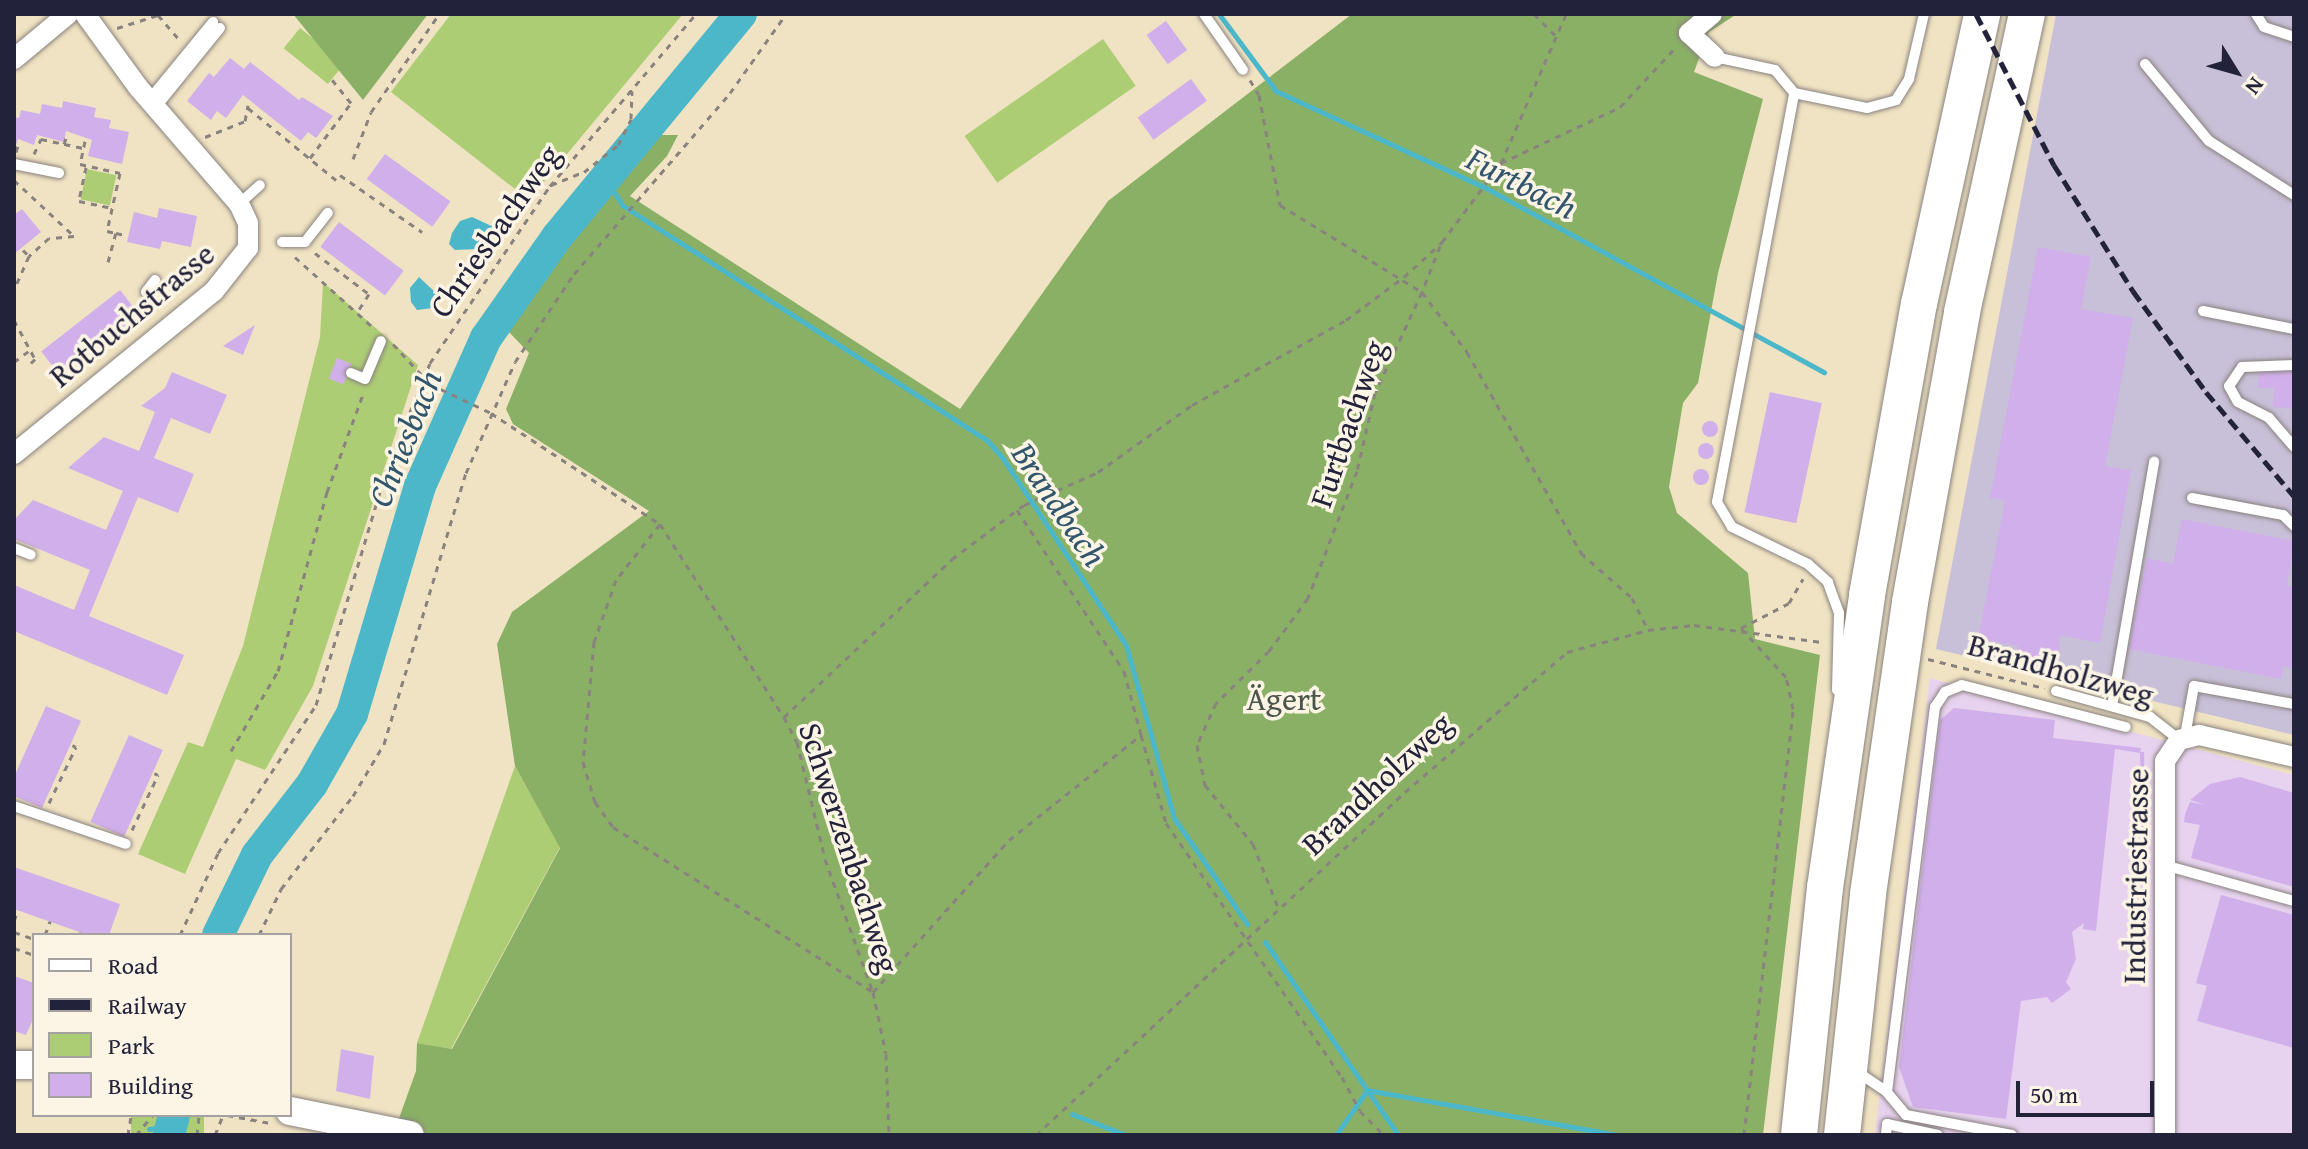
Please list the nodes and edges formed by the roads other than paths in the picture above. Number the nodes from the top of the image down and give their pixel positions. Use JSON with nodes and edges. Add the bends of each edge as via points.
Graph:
{"nodes":[{"id":1,"x":68,"y":14,"type":"edge"},
{"id":2,"x":85,"y":14,"type":"edge"},
{"id":3,"x":1204,"y":14,"type":"edge"},
{"id":4,"x":1712,"y":14,"type":"edge"},
{"id":5,"x":1924,"y":14,"type":"edge"},
{"id":6,"x":1982,"y":14,"type":"edge"},
{"id":7,"x":2027,"y":14,"type":"edge"},
{"id":8,"x":2256,"y":14,"type":"edge"},
{"id":9,"x":2294,"y":37,"type":"edge"},
{"id":10,"x":15,"y":55,"type":"edge"},
{"id":11,"x":1715,"y":57,"type":"joint"},
{"id":12,"x":2145,"y":64,"type":"dead end"},
{"id":13,"x":1243,"y":70,"type":"road end"},
{"id":14,"x":1794,"y":93,"type":"junction"},
{"id":15,"x":152,"y":104,"type":"junction"},
{"id":16,"x":14,"y":164,"type":"edge"},
{"id":17,"x":59,"y":173,"type":"dead end"},
{"id":18,"x":260,"y":185,"type":"dead end"},
{"id":19,"x":2294,"y":195,"type":"edge"},
{"id":20,"x":239,"y":204,"type":"junction"},
{"id":21,"x":328,"y":213,"type":"dead end"},
{"id":22,"x":282,"y":242,"type":"road end"},
{"id":23,"x":155,"y":280,"type":"dead end"},
{"id":24,"x":146,"y":292,"type":"dead end"},
{"id":25,"x":2203,"y":311,"type":"dead end"},
{"id":26,"x":2294,"y":329,"type":"edge"},
{"id":27,"x":381,"y":341,"type":"dead end"},
{"id":28,"x":2294,"y":365,"type":"edge"},
{"id":29,"x":351,"y":373,"type":"dead end"},
{"id":30,"x":2294,"y":447,"type":"edge"},
{"id":31,"x":14,"y":454,"type":"edge"},
{"id":32,"x":2154,"y":462,"type":"dead end"},
{"id":33,"x":2192,"y":498,"type":"dead end"},
{"id":34,"x":2294,"y":526,"type":"edge"},
{"id":35,"x":14,"y":548,"type":"edge"},
{"id":36,"x":31,"y":555,"type":"dead end"},
{"id":37,"x":2056,"y":691,"type":"road end"},
{"id":38,"x":2294,"y":704,"type":"edge"},
{"id":39,"x":2112,"y":706,"type":"junction"},
{"id":40,"x":2126,"y":727,"type":"dead end"},
{"id":41,"x":2182,"y":738,"type":"junction"},
{"id":42,"x":2294,"y":757,"type":"edge"},
{"id":43,"x":1838,"y":788,"type":"junction"},
{"id":44,"x":14,"y":806,"type":"edge"},
{"id":45,"x":126,"y":844,"type":"road end"},
{"id":46,"x":2163,"y":864,"type":"junction"},
{"id":47,"x":2294,"y":901,"type":"edge"},
{"id":48,"x":1849,"y":1066,"type":"junction"},
{"id":49,"x":1887,"y":1092,"type":"junction"},
{"id":50,"x":292,"y":1111,"type":"edge"},
{"id":51,"x":375,"y":1131,"type":"edge"},
{"id":52,"x":410,"y":1135,"type":"edge"},
{"id":53,"x":1799,"y":1135,"type":"edge"},
{"id":54,"x":1842,"y":1135,"type":"edge"},
{"id":55,"x":1886,"y":1135,"type":"edge"},
{"id":56,"x":1938,"y":1135,"type":"edge"},
{"id":57,"x":2012,"y":1135,"type":"edge"},
{"id":58,"x":2165,"y":1135,"type":"edge"}],
"edges":[{"from":1,"to":10,"type":"street"},
{"from":2,"to":15,"type":"street"},
{"from":3,"to":13,"type":"lane"},
{"from":4,"to":11,"type":"street","via":[[1689,33]]},
{"from":5,"to":14,"type":"lane","via":[[1909,79],[1896,100],[1867,108]]},
{"from":6,"to":43,"type":"highway","via":[[1901,401]]},
{"from":7,"to":48,"type":"highway","via":[[1928,493],[1887,748]]},
{"from":8,"to":9,"type":"lane","via":[[2264,27]]},
{"from":11,"to":14,"type":"lane","via":[[1775,70]]},
{"from":12,"to":19,"type":"lane","via":[[2209,141]]},
{"from":14,"to":43,"type":"lane","via":[[1717,502],[1732,527],[1822,575],[1839,613]]},
{"from":15,"to":15,"type":"lane","via":[[189,51],[217,25]]},
{"from":15,"to":20,"type":"street"},
{"from":16,"to":17,"type":"lane"},
{"from":18,"to":20,"type":"lane"},
{"from":20,"to":31,"type":"street","name":"Rotbuchstrasse","via":[[248,223],[248,248],[214,291]]},
{"from":21,"to":22,"type":"lane","via":[[305,242]]},
{"from":23,"to":24,"type":"lane"},
{"from":25,"to":26,"type":"lane"},
{"from":27,"to":29,"type":"lane","via":[[365,379]]},
{"from":28,"to":30,"type":"lane","via":[[2242,367],[2229,386],[2238,402],[2269,418]]},
{"from":32,"to":39,"type":"lane"},
{"from":33,"to":34,"type":"lane","via":[[2283,515]]},
{"from":35,"to":36,"type":"lane"},
{"from":37,"to":39,"type":"lane","name":"Brandholzweg"},
{"from":38,"to":41,"type":"lane","via":[[2194,686]]},
{"from":39,"to":41,"type":"lane","name":"Brandholzweg","via":[[2150,717]]},
{"from":40,"to":49,"type":"lane","via":[[1962,685],[1945,692],[1935,707]]},
{"from":41,"to":42,"type":"street","name":"Industriestrasse","via":[[2215,737]]},
{"from":41,"to":46,"type":"street","name":"Industriestrasse","via":[[2169,751],[2162,778]]},
{"from":43,"to":53,"type":"highway"},
{"from":44,"to":45,"type":"lane"},
{"from":46,"to":47,"type":"lane"},
{"from":46,"to":58,"type":"street","name":"Industriestrasse"},
{"from":48,"to":49,"type":"lane"},
{"from":48,"to":54,"type":"highway"},
{"from":49,"to":57,"type":"lane","via":[[1906,1115]]},
{"from":50,"to":51,"type":"street"},
{"from":51,"to":52,"type":"street"},
{"from":55,"to":56,"type":"lane","via":[[1887,1124]]}]}
